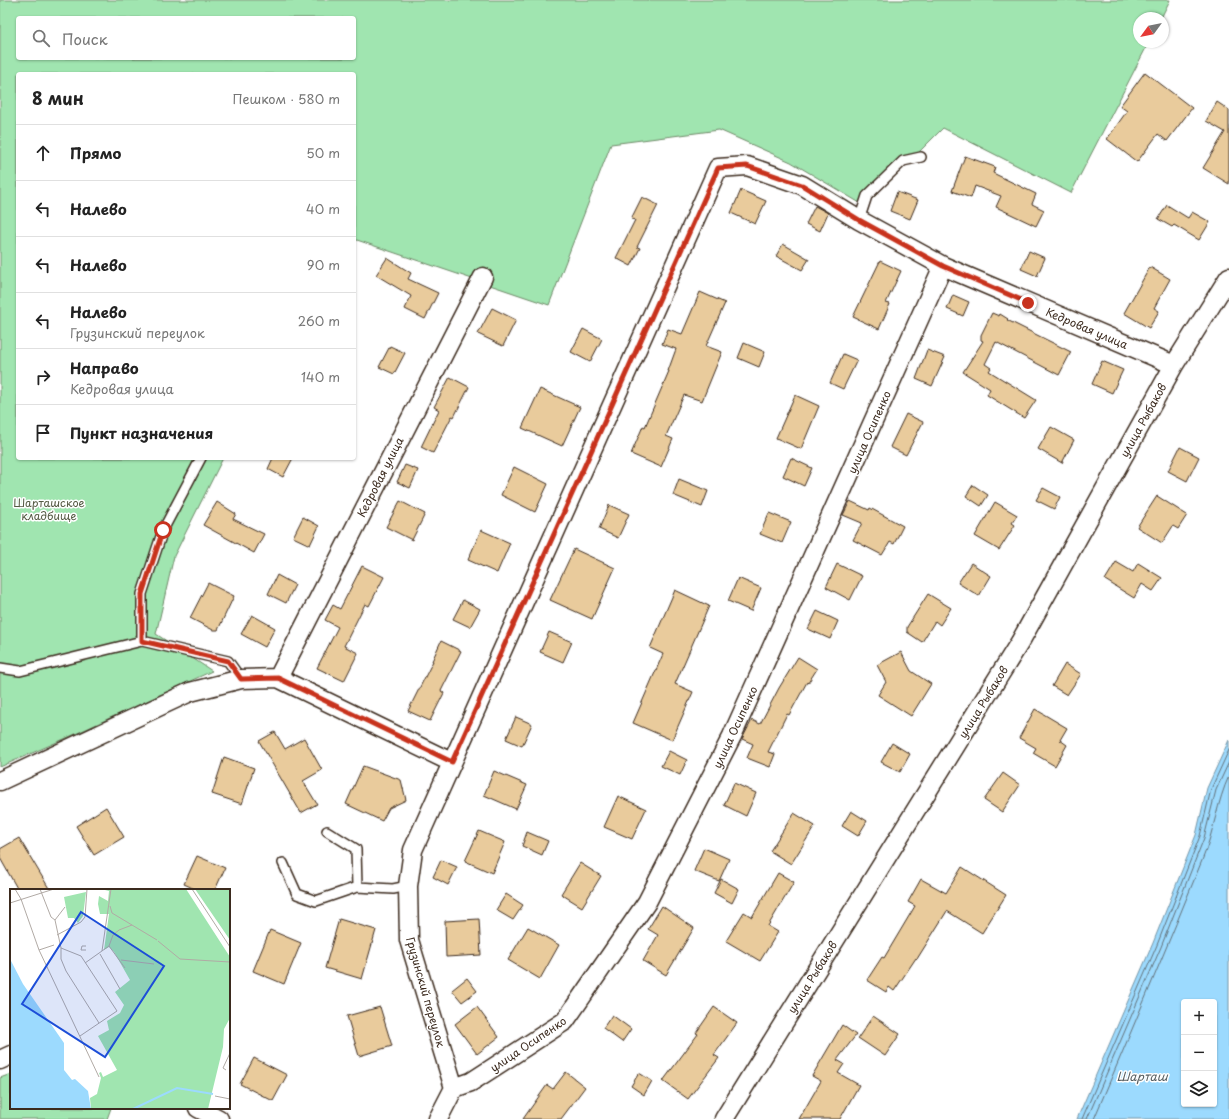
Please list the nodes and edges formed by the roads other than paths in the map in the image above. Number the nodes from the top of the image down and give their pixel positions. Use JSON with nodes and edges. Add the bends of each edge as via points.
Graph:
{"nodes":[{"id":1,"x":921,"y":157,"type":"dead end"},
{"id":2,"x":718,"y":168,"type":"joint"},
{"id":3,"x":859,"y":220,"type":"junction"},
{"id":4,"x":943,"y":266,"type":"junction"},
{"id":5,"x":483,"y":277,"type":"dead end"},
{"id":6,"x":1229,"y":277,"type":"edge"},
{"id":7,"x":1174,"y":365,"type":"junction"},
{"id":8,"x":200,"y":460,"type":"edge"},
{"id":9,"x":142,"y":641,"type":"junction"},
{"id":10,"x":0,"y":668,"type":"edge"},
{"id":11,"x":278,"y":678,"type":"junction"},
{"id":12,"x":241,"y":679,"type":"junction"},
{"id":13,"x":452,"y":762,"type":"junction"},
{"id":14,"x":0,"y":781,"type":"edge"},
{"id":15,"x":327,"y":831,"type":"dead end"},
{"id":16,"x":283,"y":863,"type":"dead end"},
{"id":17,"x":408,"y":886,"type":"junction"},
{"id":18,"x":357,"y":887,"type":"junction"},
{"id":19,"x":10,"y":1055,"type":"edge"},
{"id":20,"x":0,"y":1060,"type":"edge"},
{"id":21,"x":454,"y":1088,"type":"junction"},
{"id":22,"x":200,"y":1109,"type":"edge"},
{"id":23,"x":219,"y":1119,"type":"edge"},
{"id":24,"x":438,"y":1119,"type":"edge"},
{"id":25,"x":724,"y":1119,"type":"edge"}],
"edges":[{"from":1,"to":3,"type":"lane","via":[[904,161],[866,196]]},
{"from":2,"to":3,"type":"street","name":"Кедровая улица","via":[[747,166],[802,185]]},
{"from":2,"to":13,"type":"street","name":"Грузинский переулок"},
{"from":3,"to":4,"type":"street","name":"Кедровая улица"},
{"from":4,"to":7,"type":"street","name":"Кедровая улица"},
{"from":4,"to":21,"type":"street","name":"улица Осипенко","via":[[732,736],[647,902],[566,1021],[471,1082]]},
{"from":5,"to":11,"type":"street","name":"Кедровая улица"},
{"from":6,"to":7,"type":"street","name":"улица Рыбаков"},
{"from":7,"to":25,"type":"street","name":"улица Рыбаков","via":[[1020,642]]},
{"from":8,"to":9,"type":"lane","via":[[163,530],[142,594]]},
{"from":9,"to":10,"type":"lane","via":[[20,672]]},
{"from":9,"to":12,"type":"lane","via":[[228,661]]},
{"from":11,"to":12,"type":"street"},
{"from":11,"to":13,"type":"street"},
{"from":12,"to":14,"type":"street","via":[[190,692]]},
{"from":13,"to":17,"type":"street","name":"Грузинский переулок","via":[[413,850]]},
{"from":15,"to":18,"type":"lane","via":[[356,849]]},
{"from":16,"to":18,"type":"lane","via":[[297,894],[316,902]]},
{"from":17,"to":18,"type":"lane","via":[[393,889]]},
{"from":17,"to":21,"type":"street","name":"Грузинский переулок","via":[[409,940]]},
{"from":19,"to":20,"type":"street"},
{"from":21,"to":24,"type":"street"},
{"from":22,"to":23,"type":"street"}]}
